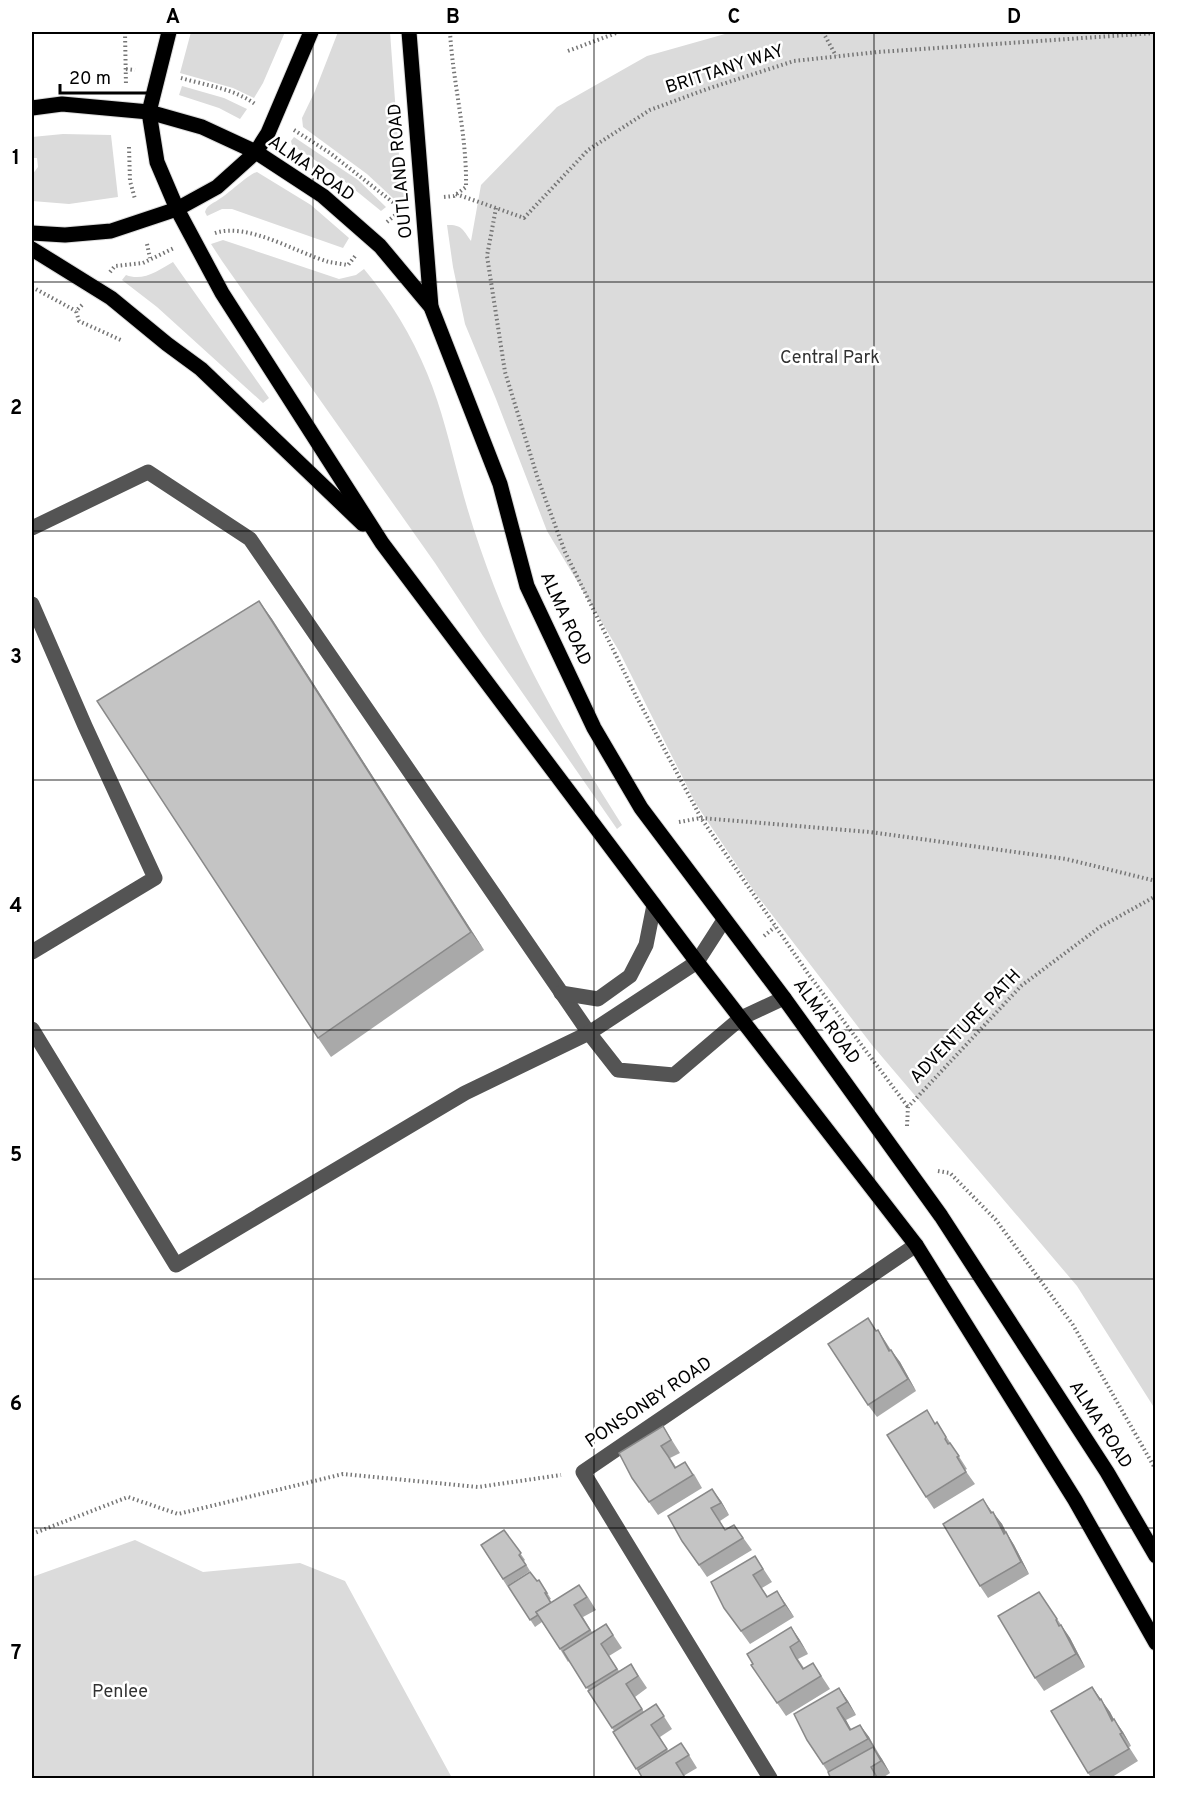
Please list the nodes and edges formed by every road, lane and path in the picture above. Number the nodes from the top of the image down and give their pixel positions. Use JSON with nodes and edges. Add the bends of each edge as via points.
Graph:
{"nodes":[{"id":1,"x":169,"y":32,"type":"edge"},
{"id":2,"x":311,"y":32,"type":"edge"},
{"id":3,"x":409,"y":32,"type":"edge"},
{"id":4,"x":450,"y":32,"type":"edge"},
{"id":5,"x":620,"y":32,"type":"edge"},
{"id":6,"x":823,"y":32,"type":"edge"},
{"id":7,"x":1155,"y":33,"type":"edge"},
{"id":8,"x":568,"y":51,"type":"dead end"},
{"id":9,"x":836,"y":56,"type":"junction"},
{"id":10,"x":32,"y":108,"type":"edge"},
{"id":11,"x":149,"y":112,"type":"junction"},
{"id":12,"x":256,"y":152,"type":"junction"},
{"id":13,"x":456,"y":194,"type":"junction"},
{"id":14,"x":423,"y":200,"type":"junction"},
{"id":15,"x":496,"y":208,"type":"junction"},
{"id":16,"x":177,"y":209,"type":"junction"},
{"id":17,"x":32,"y":233,"type":"edge"},
{"id":18,"x":369,"y":237,"type":"junction"},
{"id":19,"x":194,"y":243,"type":"junction"},
{"id":20,"x":32,"y":249,"type":"edge"},
{"id":21,"x":32,"y":287,"type":"edge"},
{"id":22,"x":95,"y":290,"type":"junction"},
{"id":23,"x":432,"y":307,"type":"junction"},
{"id":24,"x":76,"y":311,"type":"dead end"},
{"id":25,"x":32,"y":528,"type":"edge"},
{"id":26,"x":382,"y":543,"type":"junction"},
{"id":27,"x":32,"y":604,"type":"edge"},
{"id":28,"x":701,"y":818,"type":"junction"},
{"id":29,"x":656,"y":828,"type":"junction"},
{"id":30,"x":1155,"y":881,"type":"edge"},
{"id":31,"x":1155,"y":896,"type":"edge"},
{"id":32,"x":654,"y":905,"type":"junction"},
{"id":33,"x":724,"y":920,"type":"junction"},
{"id":34,"x":32,"y":952,"type":"edge"},
{"id":35,"x":697,"y":962,"type":"junction"},
{"id":36,"x":561,"y":993,"type":"junction"},
{"id":37,"x":784,"y":998,"type":"junction"},
{"id":38,"x":741,"y":1018,"type":"junction"},
{"id":39,"x":32,"y":1029,"type":"edge"},
{"id":40,"x":589,"y":1033,"type":"junction"},
{"id":41,"x":908,"y":1107,"type":"junction"},
{"id":42,"x":905,"y":1166,"type":"junction"},
{"id":43,"x":916,"y":1245,"type":"junction"},
{"id":44,"x":1155,"y":1470,"type":"edge"},
{"id":45,"x":583,"y":1472,"type":"junction"},
{"id":46,"x":32,"y":1534,"type":"edge"},
{"id":47,"x":1155,"y":1556,"type":"edge"},
{"id":48,"x":1155,"y":1643,"type":"edge"},
{"id":49,"x":770,"y":1779,"type":"edge"}],
"edges":[{"from":1,"to":11,"type":"main road"},
{"from":2,"to":12,"type":"main road"},
{"from":3,"to":14,"type":"main road","name":"OUTLAND ROAD"},
{"from":4,"to":13,"type":"path","via":[[467,155],[466,187]]},
{"from":5,"to":8,"type":"path"},
{"from":6,"to":9,"type":"path"},
{"from":7,"to":9,"type":"path","name":"BRITTANY WAY"},
{"from":9,"to":15,"type":"path","name":"BRITTANY WAY","via":[[794,61],[650,110],[588,150],[524,218]]},
{"from":10,"to":11,"type":"main road","name":"ALMA ROAD","via":[[62,104]]},
{"from":11,"to":12,"type":"main road","name":"ALMA ROAD","via":[[202,128]]},
{"from":11,"to":16,"type":"main road","via":[[157,162]]},
{"from":12,"to":16,"type":"main road","via":[[217,186]]},
{"from":12,"to":18,"type":"main road","name":"ALMA ROAD","via":[[323,196]]},
{"from":13,"to":14,"type":"path"},
{"from":13,"to":15,"type":"path","name":"BRITTANY WAY"},
{"from":14,"to":18,"type":"path","via":[[402,209]]},
{"from":14,"to":23,"type":"main road","name":"OUTLAND ROAD"},
{"from":15,"to":28,"type":"path","via":[[487,256],[494,302],[505,372],[538,479],[565,552]]},
{"from":16,"to":17,"type":"main road","via":[[111,231]]},
{"from":16,"to":19,"type":"main road"},
{"from":18,"to":19,"type":"path","via":[[348,265],[329,262],[274,240],[232,231],[218,232]]},
{"from":18,"to":23,"type":"main road","name":"ALMA ROAD"},
{"from":19,"to":22,"type":"path","via":[[170,249],[143,263],[115,266]]},
{"from":19,"to":26,"type":"main road","via":[[273,375]]},
{"from":20,"to":22,"type":"main road"},
{"from":21,"to":24,"type":"path"},
{"from":22,"to":26,"type":"main road","via":[[111,298],[201,369]]},
{"from":23,"to":29,"type":"main road","name":"ALMA ROAD","via":[[500,484],[527,586],[594,728],[640,808]]},
{"from":25,"to":36,"type":"street","via":[[147,472],[250,539]]},
{"from":26,"to":32,"type":"main road"},
{"from":27,"to":34,"type":"street","via":[[155,878]]},
{"from":28,"to":29,"type":"path"},
{"from":28,"to":30,"type":"path","via":[[870,832],[1066,859]]},
{"from":28,"to":41,"type":"path","via":[[808,975]]},
{"from":29,"to":33,"type":"main road","name":"ALMA ROAD"},
{"from":31,"to":41,"type":"path","name":"ADVENTURE PATH","via":[[1100,927],[1021,986]]},
{"from":32,"to":35,"type":"main road"},
{"from":32,"to":36,"type":"street","via":[[646,945],[630,976],[598,999]]},
{"from":33,"to":35,"type":"street"},
{"from":33,"to":37,"type":"main road","name":"ALMA ROAD"},
{"from":35,"to":38,"type":"main road"},
{"from":35,"to":40,"type":"street"},
{"from":36,"to":40,"type":"street"},
{"from":37,"to":38,"type":"street"},
{"from":37,"to":42,"type":"main road","name":"ALMA ROAD"},
{"from":38,"to":40,"type":"street","via":[[674,1075],[618,1070]]},
{"from":38,"to":43,"type":"main road"},
{"from":39,"to":40,"type":"street","via":[[176,1265],[465,1093]]},
{"from":41,"to":42,"type":"path","name":"ADVENTURE PATH"},
{"from":42,"to":44,"type":"path","via":[[950,1173],[996,1220],[1073,1325]]},
{"from":42,"to":47,"type":"main road","name":"ALMA ROAD","via":[[1107,1472]]},
{"from":43,"to":45,"type":"street","name":"PONSONBY ROAD"},
{"from":43,"to":48,"type":"main road","via":[[1075,1500]]},
{"from":45,"to":46,"type":"path","via":[[478,1487],[343,1474],[178,1514],[128,1497]]},
{"from":45,"to":49,"type":"street","name":"PONSONBY ROAD"}]}
